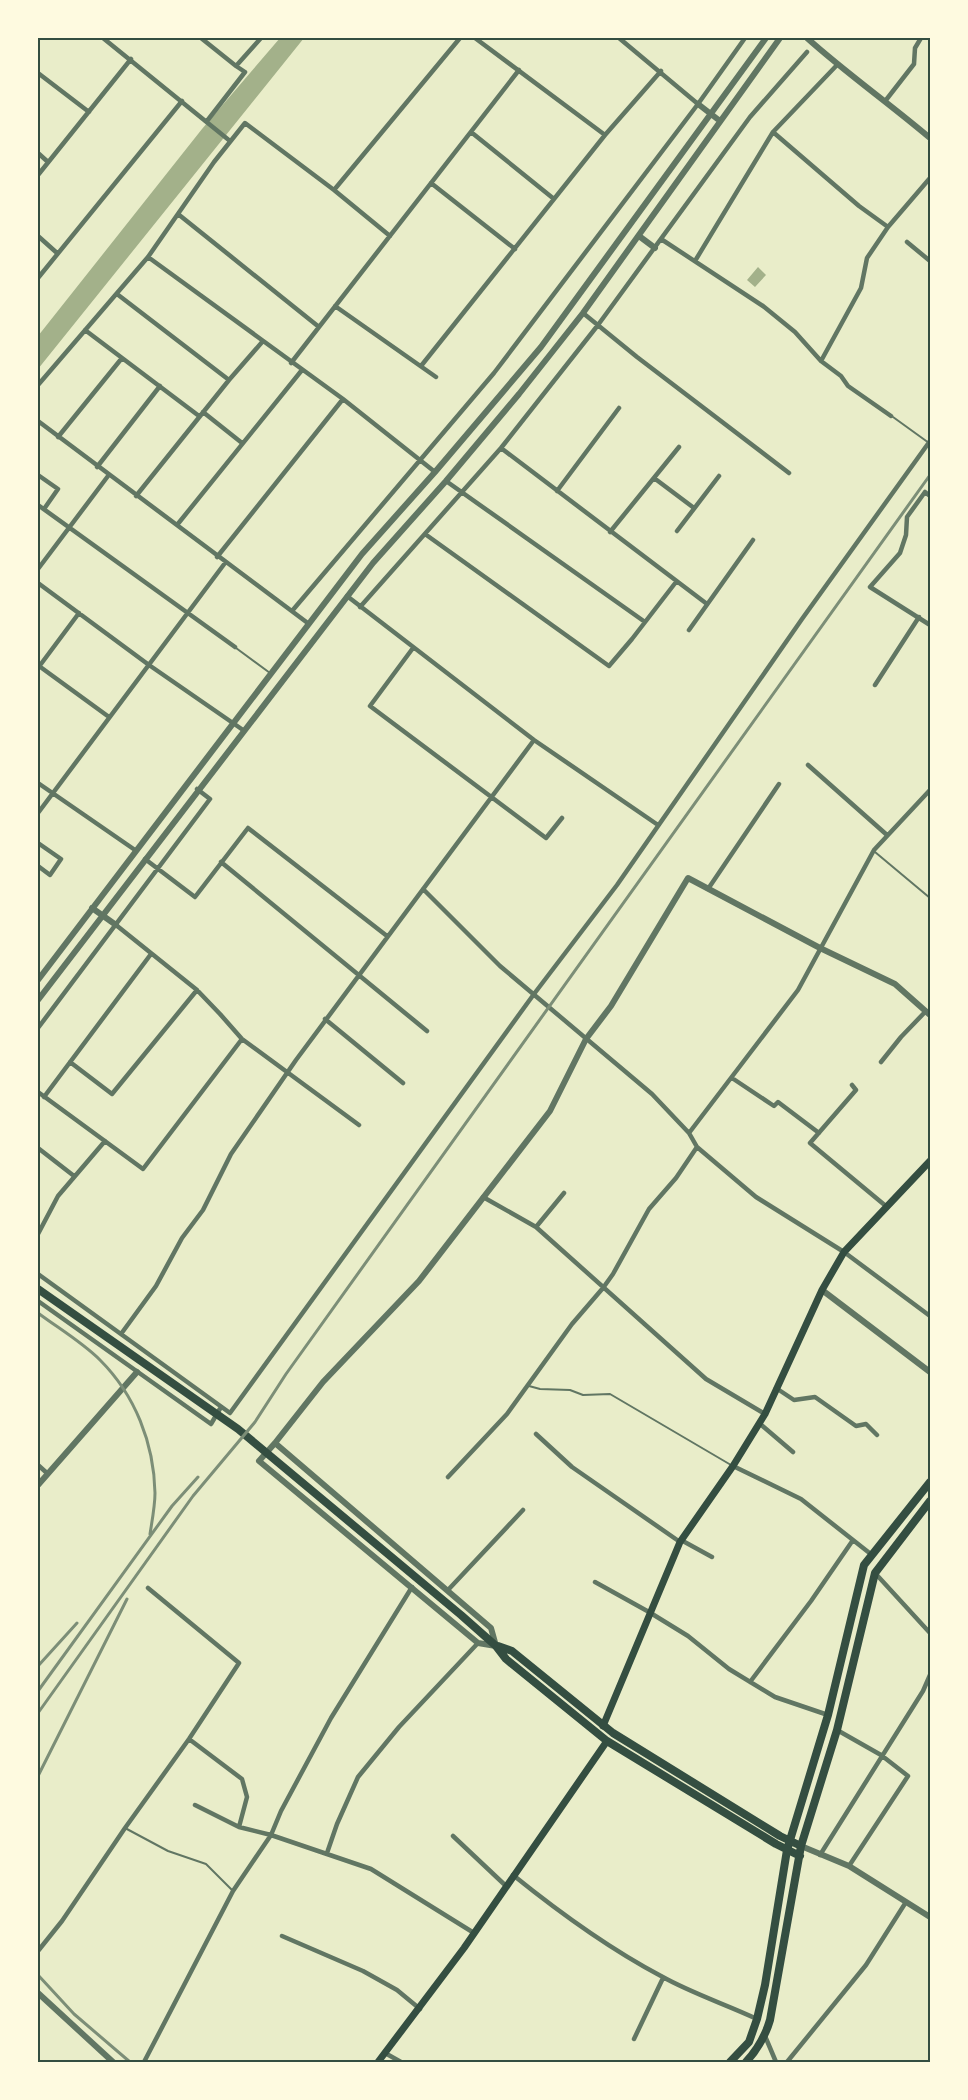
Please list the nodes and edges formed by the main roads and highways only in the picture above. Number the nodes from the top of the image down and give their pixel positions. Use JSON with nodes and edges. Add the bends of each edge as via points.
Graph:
{"nodes":[{"id":1,"x":930,"y":1161,"type":"edge"},
{"id":2,"x":38,"y":1289,"type":"edge"},
{"id":3,"x":930,"y":1482,"type":"edge"},
{"id":4,"x":930,"y":1501,"type":"edge"},
{"id":5,"x":496,"y":1646,"type":"junction"},
{"id":6,"x":603,"y":1726,"type":"junction"},
{"id":7,"x":607,"y":1741,"type":"junction"},
{"id":8,"x":790,"y":1840,"type":"junction"},
{"id":9,"x":801,"y":1846,"type":"junction"},
{"id":10,"x":787,"y":1850,"type":"junction"},
{"id":11,"x":800,"y":1856,"type":"junction"},
{"id":12,"x":378,"y":2062,"type":"edge"},
{"id":13,"x":730,"y":2062,"type":"edge"},
{"id":14,"x":746,"y":2062,"type":"edge"}],
"edges":[{"from":1,"to":6,"type":"main road","via":[[844,1252],[822,1290],[765,1414],[680,1541]]},
{"from":2,"to":5,"type":"main road","via":[[238,1429]]},
{"from":3,"to":8,"type":"main road","via":[[864,1565],[828,1715]]},
{"from":4,"to":9,"type":"main road","via":[[875,1573],[837,1730]]},
{"from":5,"to":6,"type":"main road","via":[[512,1652]]},
{"from":5,"to":7,"type":"main road","via":[[506,1659]]},
{"from":6,"to":8,"type":"main road"},
{"from":7,"to":10,"type":"main road"},
{"from":7,"to":12,"type":"main road","via":[[420,2009]]},
{"from":8,"to":9,"type":"main road"},
{"from":8,"to":10,"type":"main road"},
{"from":9,"to":11,"type":"main road"},
{"from":10,"to":11,"type":"main road"},
{"from":10,"to":13,"type":"main road","via":[[757,2019],[749,2042]]},
{"from":11,"to":14,"type":"main road","via":[[770,2020],[756,2052]]}]}
